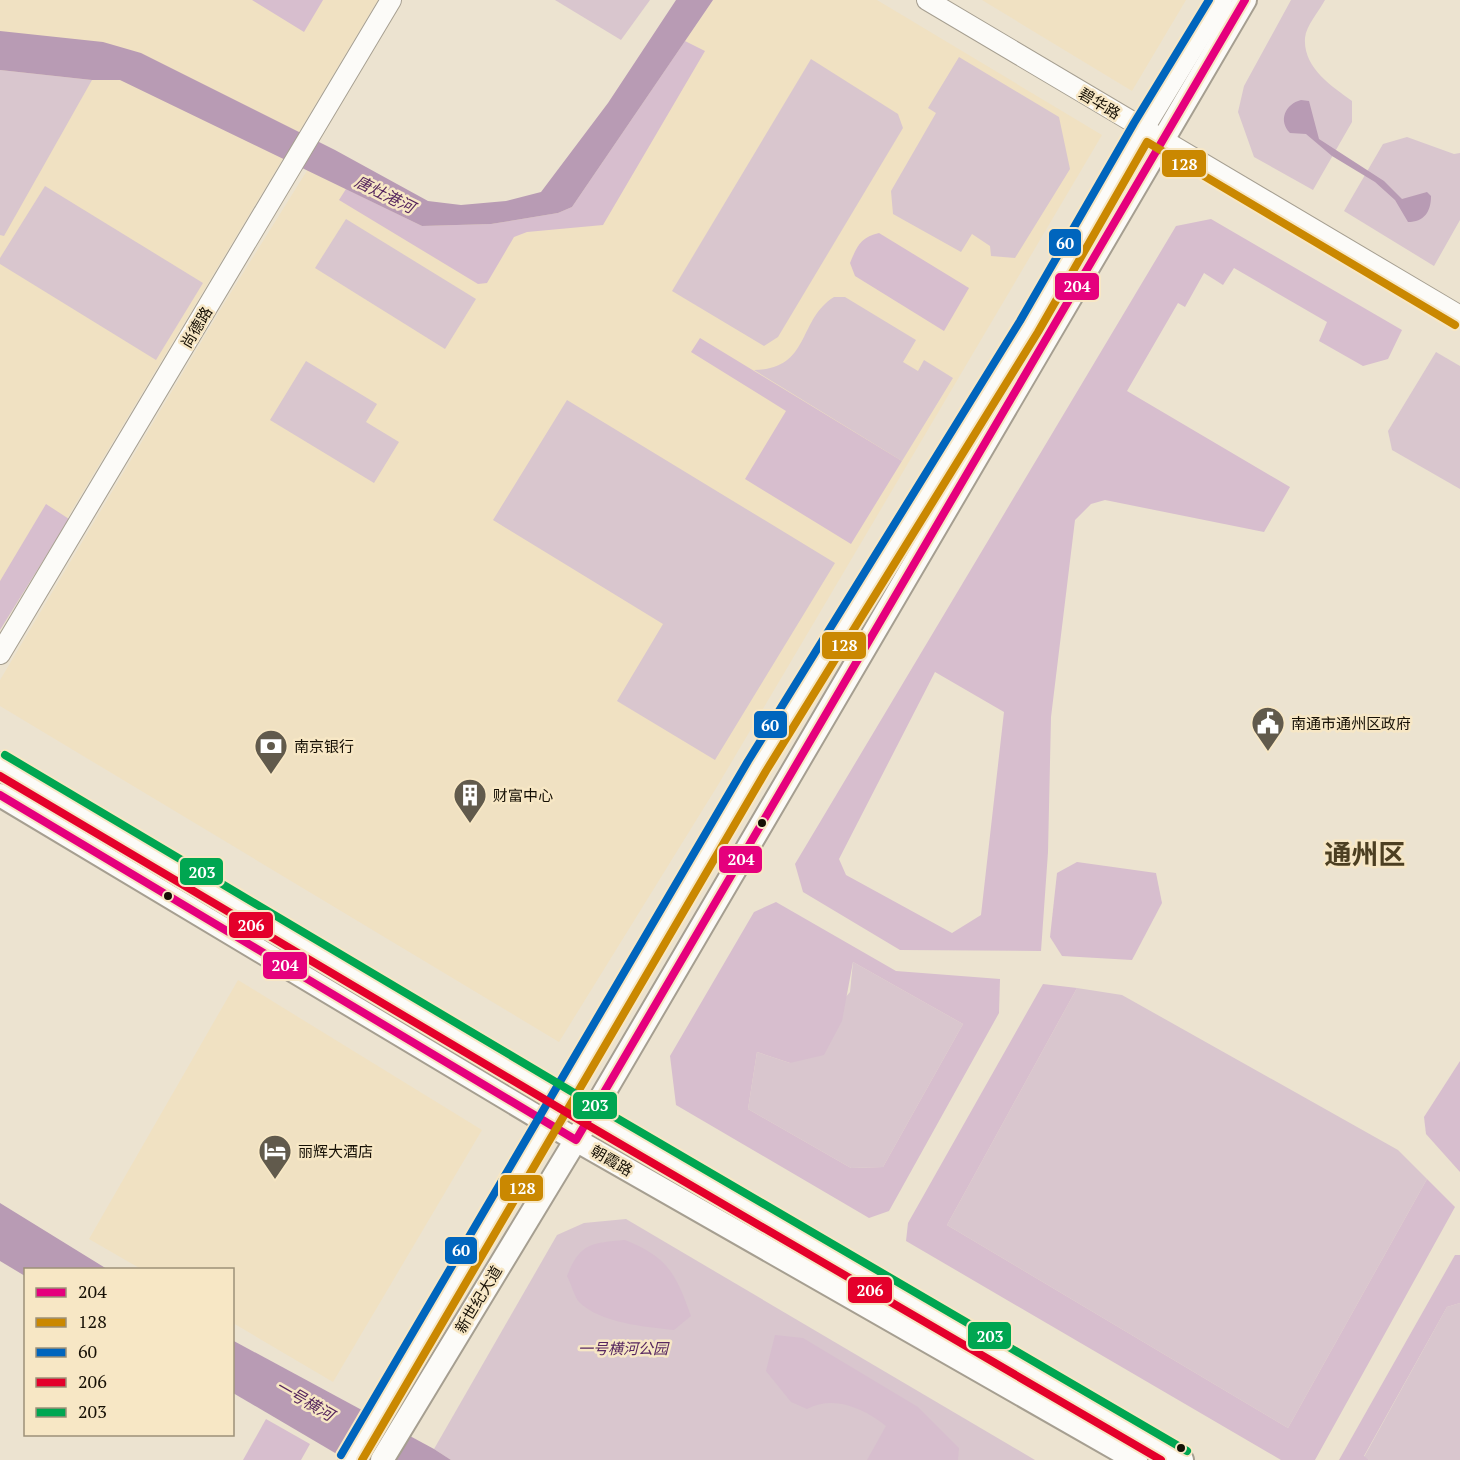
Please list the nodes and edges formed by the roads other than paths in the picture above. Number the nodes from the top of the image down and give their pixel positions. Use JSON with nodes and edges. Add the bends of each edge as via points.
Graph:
{"nodes":[{"id":1,"x":392,"y":0,"type":"edge"},
{"id":2,"x":927,"y":0,"type":"edge"},
{"id":3,"x":1221,"y":0,"type":"edge"},
{"id":4,"x":1245,"y":0,"type":"edge"},
{"id":5,"x":1152,"y":134,"type":"junction"},
{"id":6,"x":1460,"y":316,"type":"edge"},
{"id":7,"x":0,"y":654,"type":"edge"},
{"id":8,"x":0,"y":764,"type":"edge"},
{"id":9,"x":0,"y":795,"type":"edge"},
{"id":10,"x":564,"y":1098,"type":"junction"},
{"id":11,"x":591,"y":1115,"type":"junction"},
{"id":12,"x":549,"y":1122,"type":"junction"},
{"id":13,"x":576,"y":1140,"type":"junction"},
{"id":14,"x":350,"y":1460,"type":"edge"},
{"id":15,"x":382,"y":1460,"type":"edge"},
{"id":16,"x":1136,"y":1460,"type":"edge"},
{"id":17,"x":1182,"y":1460,"type":"edge"}],
"edges":[{"from":1,"to":7,"type":"street","name":"尚德路"},
{"from":2,"to":5,"type":"street","name":"碧华路"},
{"from":3,"to":5,"type":"main road"},
{"from":4,"to":5,"type":"main road"},
{"from":5,"to":6,"type":"street","name":"碧华路"},
{"from":5,"to":10,"type":"main road","via":[[757,766]]},
{"from":5,"to":11,"type":"main road"},
{"from":8,"to":10,"type":"main road","name":"朝霞路"},
{"from":9,"to":12,"type":"main road","name":"朝霞路"},
{"from":10,"to":11,"type":"main road","name":"朝霞路"},
{"from":10,"to":12,"type":"main road","name":"新世纪大道"},
{"from":11,"to":13,"type":"main road","name":"新世纪大道"},
{"from":11,"to":17,"type":"main road","name":"朝霞路"},
{"from":12,"to":13,"type":"main road","name":"朝霞路"},
{"from":12,"to":14,"type":"main road","name":"新世纪大道"},
{"from":13,"to":15,"type":"main road","name":"新世纪大道"},
{"from":13,"to":16,"type":"main road","name":"朝霞路"}]}
